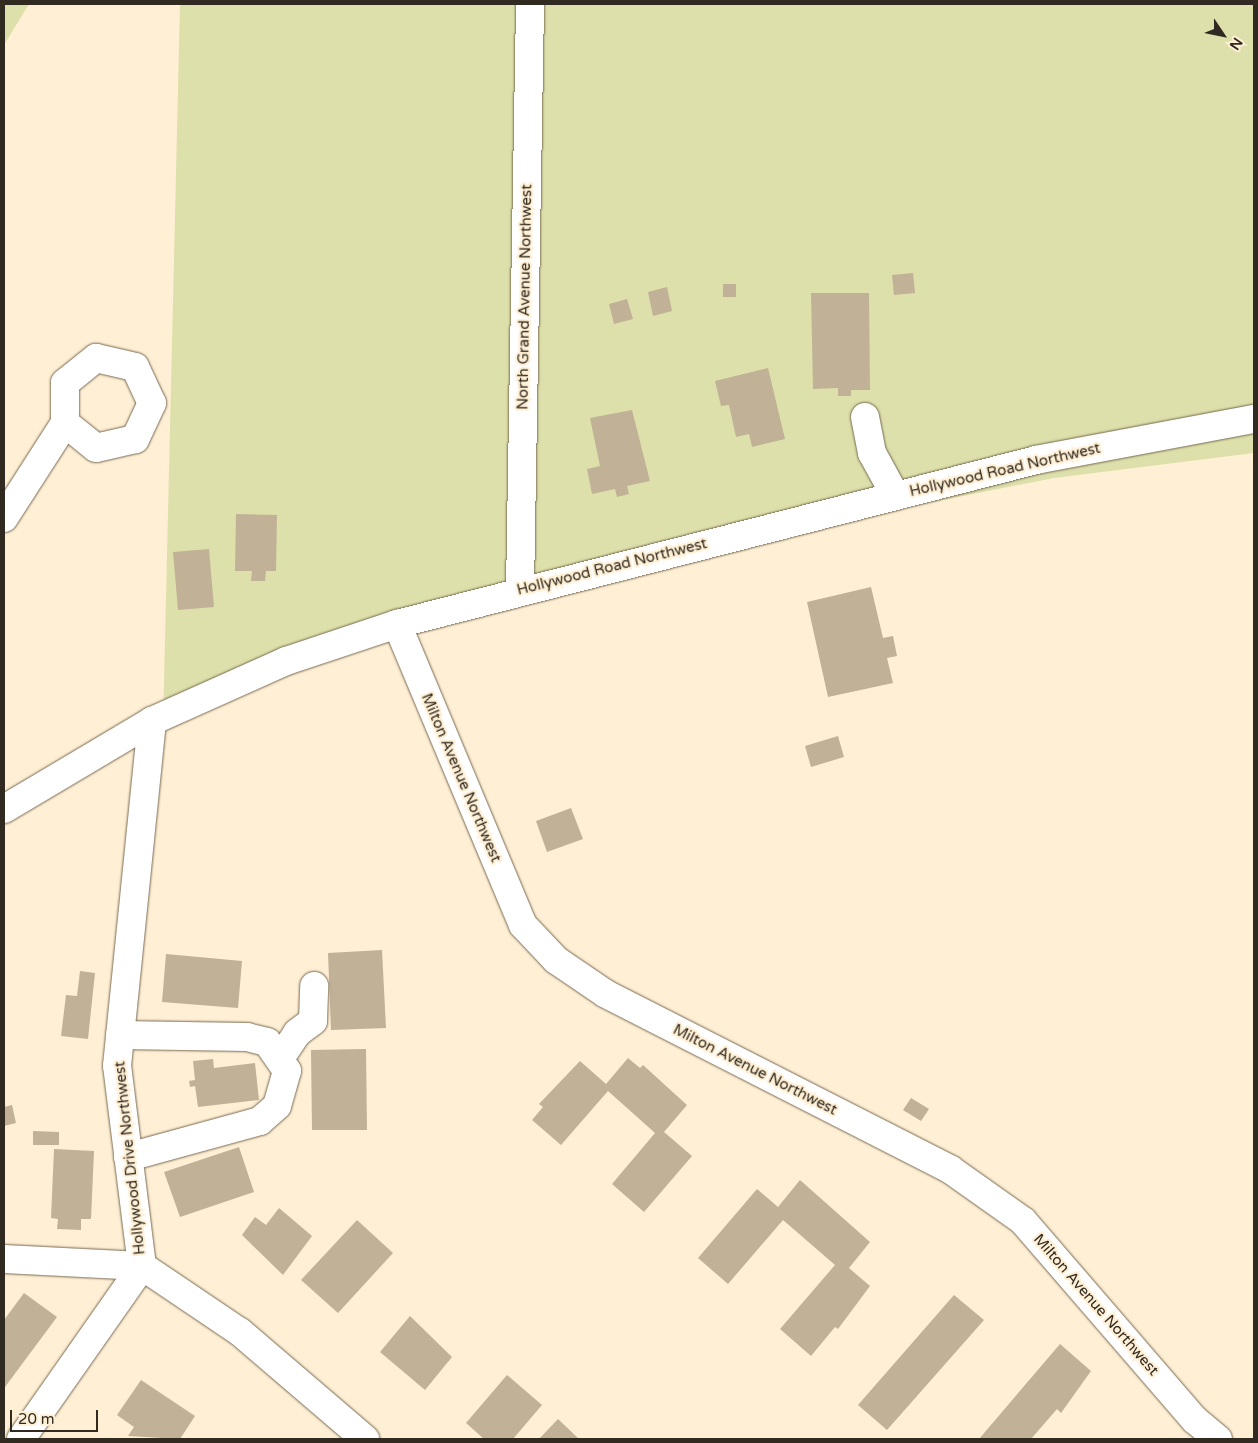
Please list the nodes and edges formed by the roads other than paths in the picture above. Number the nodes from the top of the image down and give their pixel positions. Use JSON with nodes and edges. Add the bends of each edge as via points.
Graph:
{"nodes":[{"id":1,"x":530,"y":4,"type":"edge"},
{"id":2,"x":866,"y":417,"type":"dead end"},
{"id":3,"x":1254,"y":419,"type":"edge"},
{"id":4,"x":65,"y":423,"type":"dead end"},
{"id":5,"x":895,"y":495,"type":"junction"},
{"id":6,"x":4,"y":518,"type":"edge"},
{"id":7,"x":520,"y":590,"type":"junction"},
{"id":8,"x":397,"y":624,"type":"junction"},
{"id":9,"x":152,"y":721,"type":"junction"},
{"id":10,"x":4,"y":809,"type":"edge"},
{"id":11,"x":314,"y":986,"type":"dead end"},
{"id":12,"x":120,"y":1035,"type":"junction"},
{"id":13,"x":281,"y":1057,"type":"junction"},
{"id":14,"x":128,"y":1156,"type":"junction"},
{"id":15,"x":4,"y":1259,"type":"edge"},
{"id":16,"x":142,"y":1266,"type":"junction"},
{"id":17,"x":21,"y":1439,"type":"edge"},
{"id":18,"x":365,"y":1439,"type":"edge"},
{"id":19,"x":1218,"y":1439,"type":"edge"}],
"edges":[{"from":1,"to":7,"type":"street","name":"North Grand Avenue Northwest"},
{"from":2,"to":5,"type":"street","via":[[872,453]]},
{"from":3,"to":5,"type":"street","name":"Hollywood Road Northwest","via":[[1036,460]]},
{"from":4,"to":6,"type":"street"},
{"from":5,"to":7,"type":"street","name":"Hollywood Road Northwest"},
{"from":7,"to":8,"type":"street","name":"Hollywood Road Northwest"},
{"from":8,"to":9,"type":"street","name":"Hollywood Road Northwest","via":[[286,661]]},
{"from":8,"to":19,"type":"street","name":"Milton Avenue Northwest","via":[[523,925],[556,960],[606,994],[951,1170],[1023,1221],[1195,1420]]},
{"from":9,"to":10,"type":"street","name":"Hollywood Road Northwest"},
{"from":9,"to":12,"type":"street","name":"Hollywood Drive Northwest"},
{"from":11,"to":13,"type":"street","via":[[313,1021],[297,1033]]},
{"from":12,"to":13,"type":"street","via":[[247,1037],[267,1042]]},
{"from":12,"to":14,"type":"street","name":"Hollywood Drive Northwest","via":[[117,1066]]},
{"from":13,"to":14,"type":"street","via":[[287,1071],[284,1089],[277,1106],[260,1121]]},
{"from":14,"to":16,"type":"street","name":"Hollywood Drive Northwest"},
{"from":15,"to":16,"type":"street"},
{"from":16,"to":17,"type":"street","name":"Hollywood Drive Northwest"},
{"from":16,"to":18,"type":"street","via":[[240,1332]]}]}
